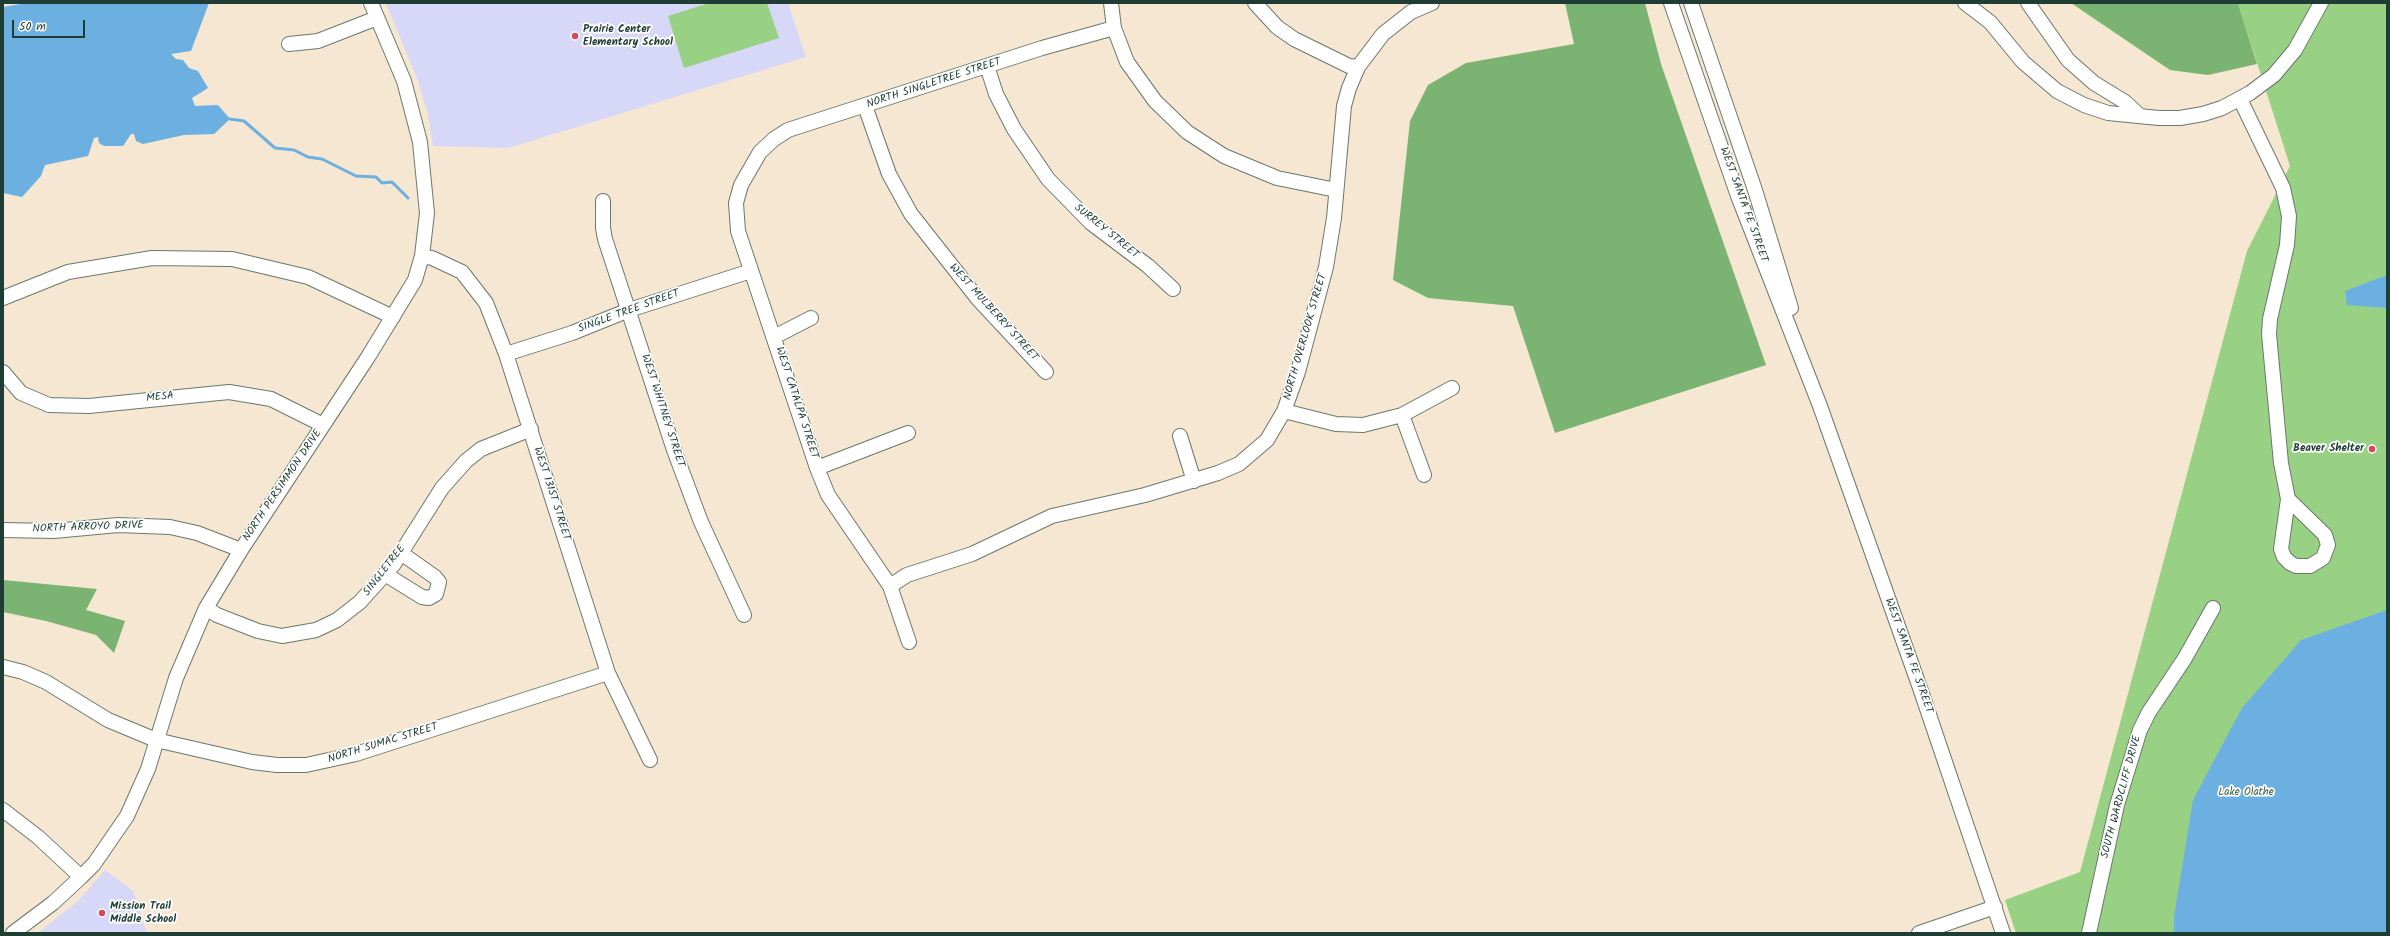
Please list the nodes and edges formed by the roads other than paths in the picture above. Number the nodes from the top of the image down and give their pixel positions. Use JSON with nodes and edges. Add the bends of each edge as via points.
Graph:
{"nodes":[{"id":1,"x":371,"y":3,"type":"edge"},
{"id":2,"x":1111,"y":3,"type":"edge"},
{"id":3,"x":1255,"y":3,"type":"edge"},
{"id":4,"x":1671,"y":3,"type":"edge"},
{"id":5,"x":1691,"y":3,"type":"edge"},
{"id":6,"x":1965,"y":3,"type":"edge"},
{"id":7,"x":2028,"y":3,"type":"edge"},
{"id":8,"x":2321,"y":3,"type":"edge"},
{"id":9,"x":1428,"y":4,"type":"edge"},
{"id":10,"x":377,"y":18,"type":"junction"},
{"id":11,"x":1114,"y":28,"type":"junction"},
{"id":12,"x":288,"y":44,"type":"dead end"},
{"id":13,"x":987,"y":66,"type":"junction"},
{"id":14,"x":1358,"y":67,"type":"junction"},
{"id":15,"x":2240,"y":99,"type":"junction"},
{"id":16,"x":865,"y":106,"type":"junction"},
{"id":17,"x":2139,"y":115,"type":"junction"},
{"id":18,"x":760,"y":152,"type":"joint"},
{"id":19,"x":1336,"y":190,"type":"junction"},
{"id":20,"x":603,"y":201,"type":"dead end"},
{"id":21,"x":422,"y":256,"type":"junction"},
{"id":22,"x":752,"y":271,"type":"junction"},
{"id":23,"x":1173,"y":289,"type":"dead end"},
{"id":24,"x":3,"y":298,"type":"edge"},
{"id":25,"x":629,"y":310,"type":"junction"},
{"id":26,"x":393,"y":317,"type":"junction"},
{"id":27,"x":811,"y":318,"type":"dead end"},
{"id":28,"x":774,"y":337,"type":"junction"},
{"id":29,"x":506,"y":354,"type":"junction"},
{"id":30,"x":3,"y":372,"type":"edge"},
{"id":31,"x":1046,"y":372,"type":"dead end"},
{"id":32,"x":1452,"y":388,"type":"dead end"},
{"id":33,"x":1820,"y":406,"type":"junction"},
{"id":34,"x":1284,"y":411,"type":"junction"},
{"id":35,"x":1402,"y":415,"type":"junction"},
{"id":36,"x":324,"y":425,"type":"junction"},
{"id":37,"x":531,"y":429,"type":"junction"},
{"id":38,"x":908,"y":433,"type":"dead end"},
{"id":39,"x":1180,"y":436,"type":"dead end"},
{"id":40,"x":817,"y":468,"type":"junction"},
{"id":41,"x":1424,"y":475,"type":"dead end"},
{"id":42,"x":1194,"y":481,"type":"junction"},
{"id":43,"x":2288,"y":499,"type":"junction"},
{"id":44,"x":3,"y":530,"type":"edge"},
{"id":45,"x":241,"y":550,"type":"junction"},
{"id":46,"x":401,"y":553,"type":"junction"},
{"id":47,"x":385,"y":574,"type":"junction"},
{"id":48,"x":890,"y":586,"type":"junction"},
{"id":49,"x":206,"y":608,"type":"junction"},
{"id":50,"x":2213,"y":608,"type":"dead end"},
{"id":51,"x":744,"y":615,"type":"dead end"},
{"id":52,"x":909,"y":642,"type":"dead end"},
{"id":53,"x":3,"y":667,"type":"edge"},
{"id":54,"x":608,"y":673,"type":"junction"},
{"id":55,"x":156,"y":740,"type":"junction"},
{"id":56,"x":650,"y":760,"type":"dead end"},
{"id":57,"x":3,"y":810,"type":"edge"},
{"id":58,"x":81,"y":877,"type":"junction"},
{"id":59,"x":1995,"y":907,"type":"junction"},
{"id":60,"x":13,"y":933,"type":"edge"},
{"id":61,"x":1918,"y":933,"type":"edge"},
{"id":62,"x":2003,"y":933,"type":"edge"},
{"id":63,"x":2089,"y":933,"type":"edge"}],
"edges":[{"from":1,"to":10,"type":"street","name":"NORTH PERSIMMON DRIVE"},
{"from":2,"to":11,"type":"street"},
{"from":3,"to":14,"type":"street","via":[[1277,27],[1294,39],[1349,66]]},
{"from":4,"to":33,"type":"street","name":"WEST SANTA FE STREET","via":[[1738,196]]},
{"from":5,"to":33,"type":"street","name":"WEST SANTA FE STREET","via":[[1755,190]]},
{"from":6,"to":17,"type":"street","via":[[1990,22],[2023,62],[2057,91],[2084,105],[2108,113]]},
{"from":7,"to":17,"type":"street","via":[[2068,60],[2094,83],[2125,102]]},
{"from":8,"to":15,"type":"street","via":[[2295,50],[2274,76]]},
{"from":9,"to":14,"type":"street","name":"NORTH OVERLOOK STREET","via":[[1411,12],[1383,34]]},
{"from":10,"to":12,"type":"street","via":[[318,41]]},
{"from":10,"to":21,"type":"street","name":"NORTH PERSIMMON DRIVE","via":[[404,81],[417,126],[427,213]]},
{"from":11,"to":13,"type":"street","name":"NORTH SINGLETREE STREET"},
{"from":11,"to":19,"type":"street","via":[[1127,62],[1155,101],[1204,144],[1224,156],[1277,178]]},
{"from":13,"to":16,"type":"street","name":"NORTH SINGLETREE STREET"},
{"from":13,"to":23,"type":"street","name":"SURREY STREET","via":[[996,94],[1014,129],[1048,179],[1091,223],[1148,266]]},
{"from":14,"to":19,"type":"street","name":"NORTH OVERLOOK STREET","via":[[1348,88],[1344,106]]},
{"from":15,"to":17,"type":"street","via":[[2203,114],[2180,118]]},
{"from":15,"to":43,"type":"street","via":[[2283,188],[2289,216],[2287,245],[2269,334],[2281,463]]},
{"from":16,"to":18,"type":"street","name":"NORTH SINGLETREE STREET","via":[[788,130]]},
{"from":16,"to":31,"type":"street","name":"WEST MULBERRY STREET","via":[[889,174],[911,214],[978,299]]},
{"from":18,"to":22,"type":"street","name":"WEST CATALPA STREET","via":[[741,185],[736,203],[738,231]]},
{"from":19,"to":34,"type":"street","name":"NORTH OVERLOOK STREET","via":[[1326,267],[1314,319]]},
{"from":20,"to":25,"type":"street","name":"WEST WHITNEY STREET","via":[[605,239]]},
{"from":21,"to":26,"type":"street","name":"NORTH PERSIMMON DRIVE","via":[[415,280]]},
{"from":21,"to":29,"type":"street","name":"WEST 131ST STREET","via":[[462,272],[486,303]]},
{"from":22,"to":25,"type":"street","name":"SINGLE TREE STREET"},
{"from":22,"to":28,"type":"street","name":"WEST CATALPA STREET"},
{"from":24,"to":26,"type":"street","via":[[68,272],[152,258],[232,259],[308,277]]},
{"from":25,"to":29,"type":"street","name":"SINGLE TREE STREET","via":[[572,333]]},
{"from":25,"to":51,"type":"street","name":"WEST WHITNEY STREET","via":[[701,522]]},
{"from":26,"to":36,"type":"street","name":"NORTH PERSIMMON DRIVE"},
{"from":27,"to":28,"type":"street"},
{"from":28,"to":40,"type":"street","name":"WEST CATALPA STREET"},
{"from":29,"to":37,"type":"street","name":"WEST 131ST STREET"},
{"from":30,"to":36,"type":"street","name":"MESA","via":[[22,393],[49,405],[89,406],[229,392],[271,399]]},
{"from":32,"to":35,"type":"street"},
{"from":33,"to":59,"type":"street","name":"WEST SANTA FE STREET"},
{"from":34,"to":35,"type":"street","via":[[1319,421],[1349,425],[1384,421]]},
{"from":34,"to":42,"type":"street","name":"NORTH OVERLOOK STREET","via":[[1267,440],[1254,453],[1239,464]]},
{"from":35,"to":41,"type":"street"},
{"from":36,"to":45,"type":"street","name":"NORTH PERSIMMON DRIVE"},
{"from":37,"to":46,"type":"street","name":"SINGLETREE","via":[[481,449],[466,461],[442,488]]},
{"from":37,"to":54,"type":"street","name":"WEST 131ST STREET"},
{"from":38,"to":40,"type":"street"},
{"from":39,"to":42,"type":"street"},
{"from":40,"to":48,"type":"street","name":"WEST CATALPA STREET","via":[[828,495]]},
{"from":42,"to":48,"type":"street","name":"NORTH OVERLOOK STREET","via":[[1052,516],[972,554],[907,575]]},
{"from":43,"to":43,"type":"street","via":[[2281,549],[2290,563],[2296,566],[2310,566],[2324,558],[2328,545],[2325,535]]},
{"from":44,"to":45,"type":"street","name":"NORTH ARROYO DRIVE","via":[[54,531],[118,525],[170,527],[197,533]]},
{"from":45,"to":49,"type":"street","name":"NORTH PERSIMMON DRIVE"},
{"from":46,"to":47,"type":"street","name":"SINGLETREE"},
{"from":46,"to":47,"type":"street","via":[[435,577],[439,582],[436,594],[429,598],[422,597]]},
{"from":47,"to":49,"type":"street","name":"SINGLETREE","via":[[349,612],[328,624],[295,635],[282,636],[258,631]]},
{"from":48,"to":52,"type":"street","name":"WEST CATALPA STREET"},
{"from":49,"to":55,"type":"street","name":"NORTH PERSIMMON DRIVE","via":[[176,678]]},
{"from":50,"to":63,"type":"street","name":"SOUTH WARDCLIFF DRIVE","via":[[2185,658],[2148,712],[2140,730],[2118,805]]},
{"from":53,"to":55,"type":"street","name":"NORTH SUMAC STREET","via":[[46,682],[108,720]]},
{"from":54,"to":55,"type":"street","name":"NORTH SUMAC STREET","via":[[356,754],[306,765],[252,762]]},
{"from":54,"to":56,"type":"street","name":"WEST 131ST STREET"},
{"from":55,"to":58,"type":"street","name":"NORTH PERSIMMON DRIVE","via":[[148,769],[127,816],[94,864]]},
{"from":57,"to":58,"type":"street","via":[[38,837]]},
{"from":58,"to":60,"type":"street","name":"NORTH PERSIMMON DRIVE","via":[[53,903]]},
{"from":59,"to":61,"type":"street"},
{"from":59,"to":62,"type":"street","name":"WEST SANTA FE STREET"}]}
